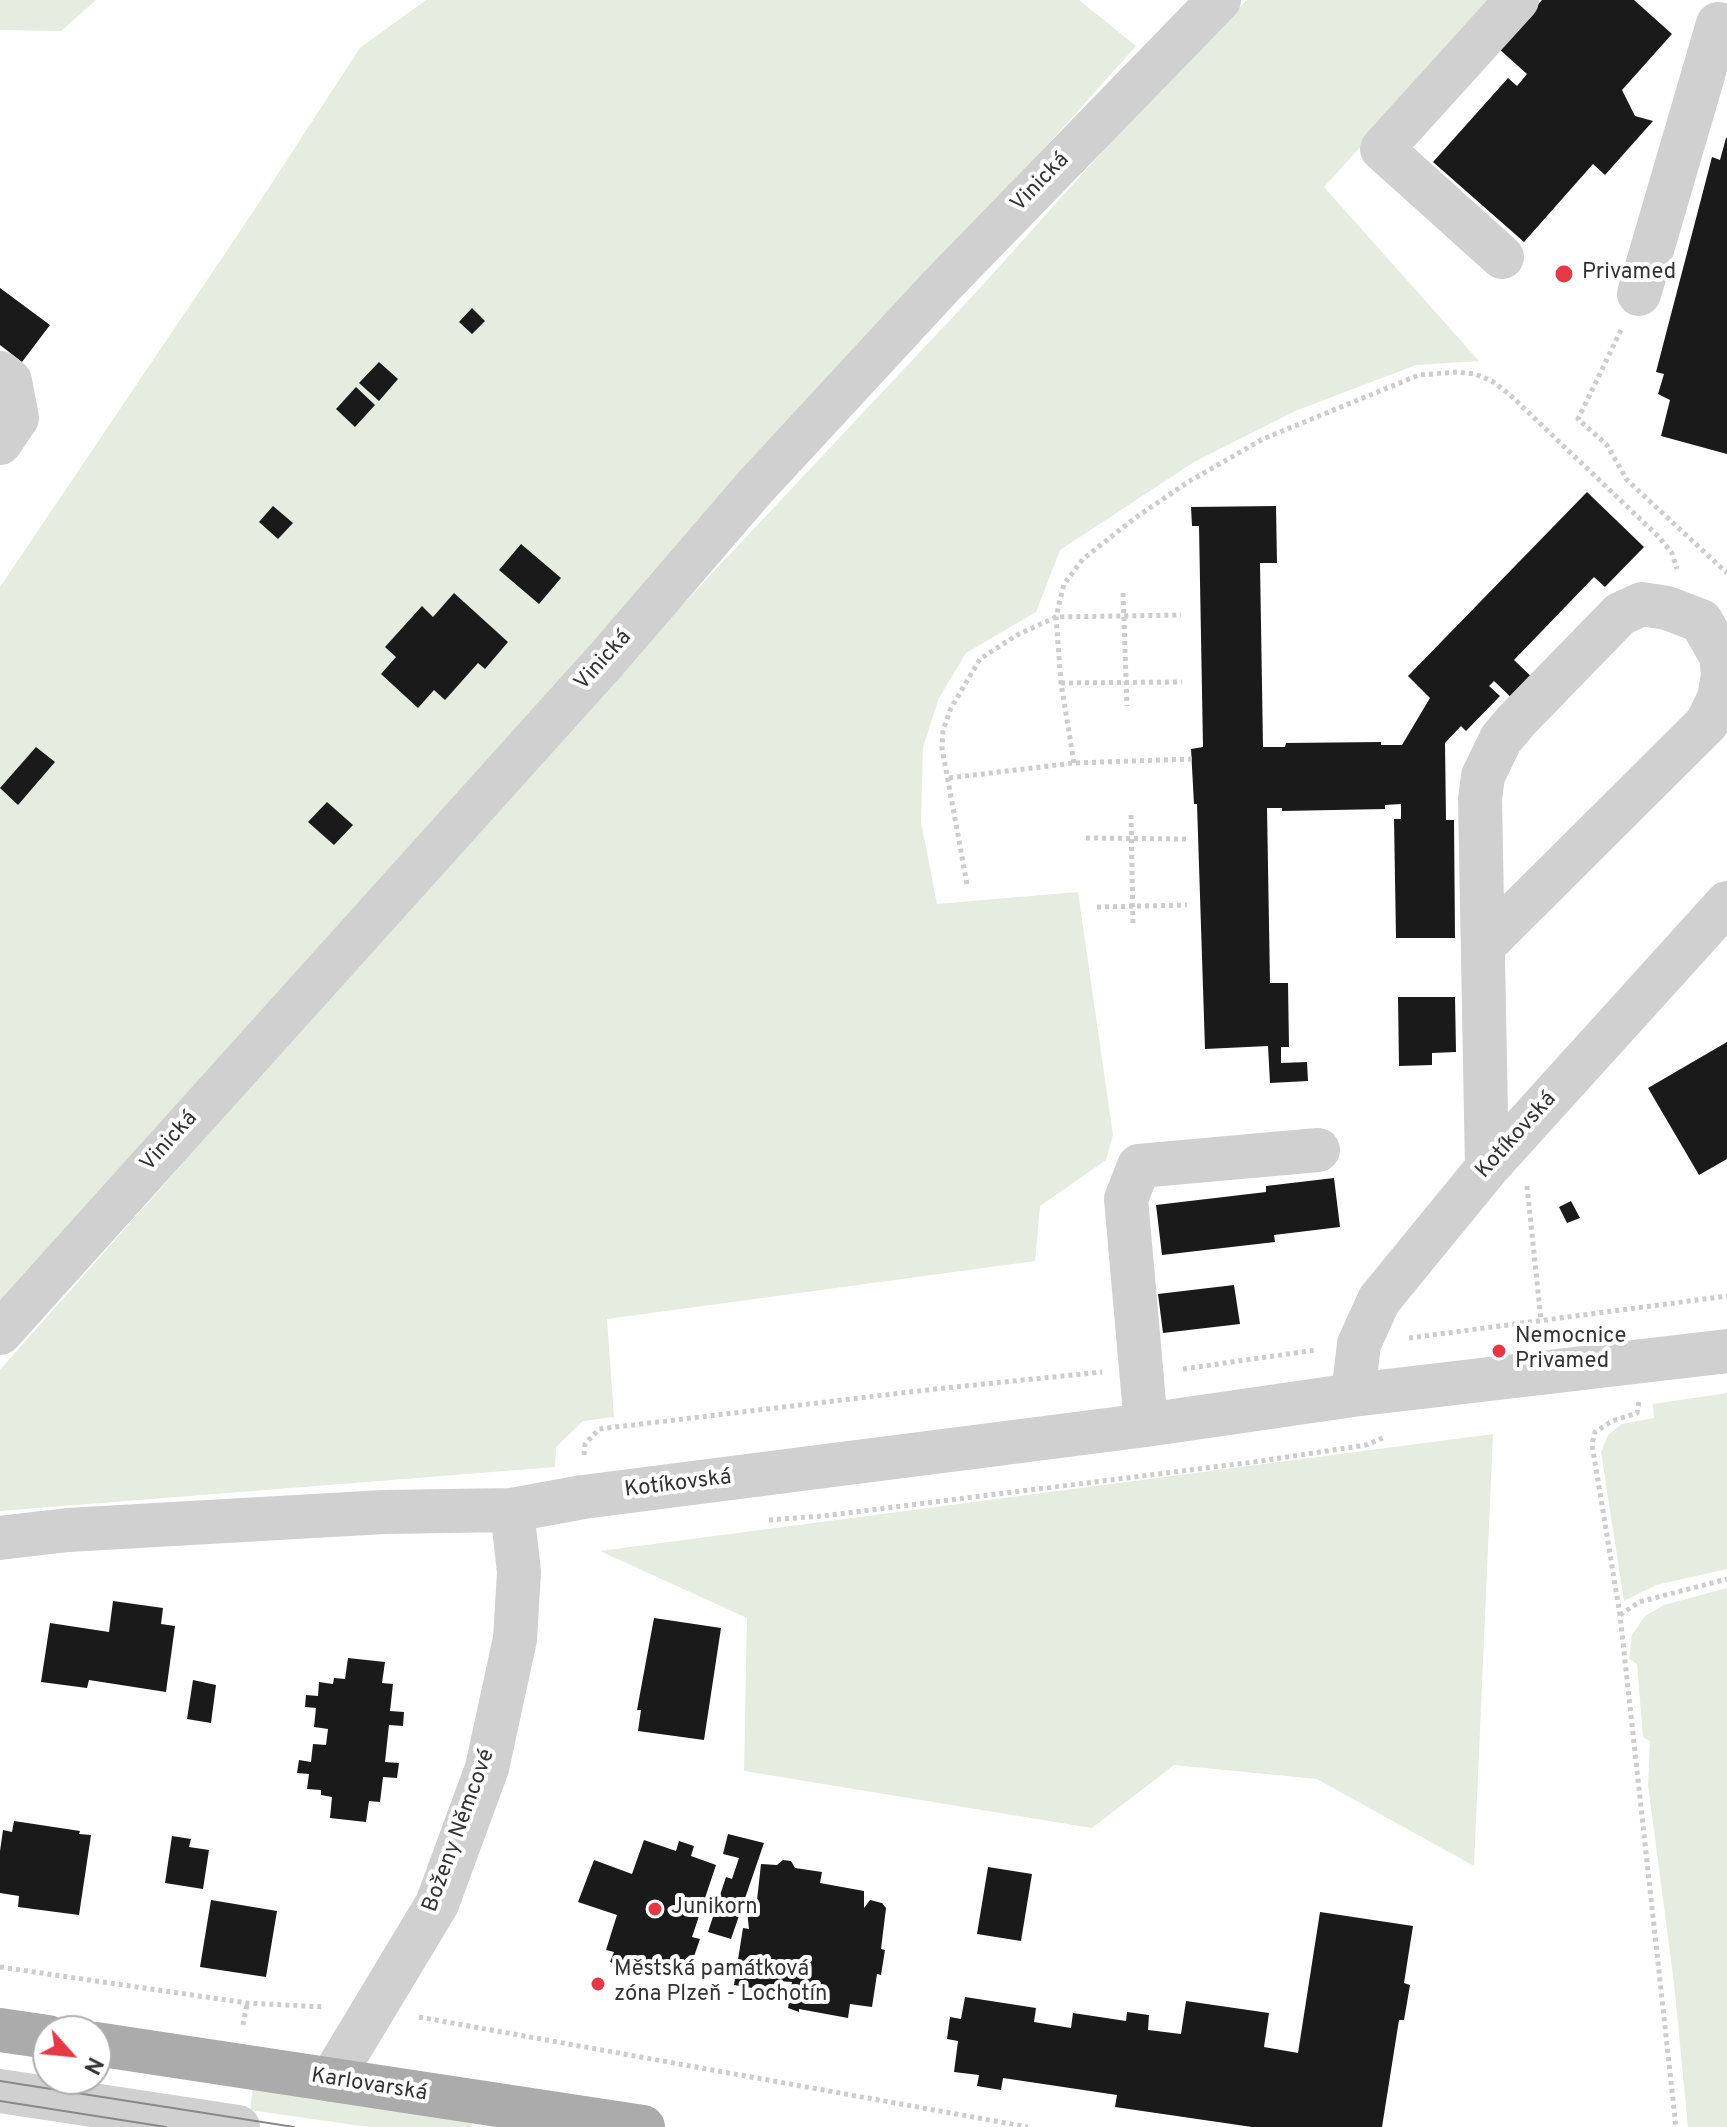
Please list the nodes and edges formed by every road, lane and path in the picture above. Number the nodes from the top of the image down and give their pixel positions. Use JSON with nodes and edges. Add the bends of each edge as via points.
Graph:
{"nodes":[{"id":1,"x":1219,"y":0,"type":"edge"},
{"id":2,"x":1517,"y":0,"type":"edge"},
{"id":3,"x":1722,"y":17,"type":"edge"},
{"id":4,"x":1502,"y":257,"type":"dead end"},
{"id":5,"x":1639,"y":294,"type":"joint"},
{"id":6,"x":0,"y":373,"type":"edge"},
{"id":7,"x":0,"y":443,"type":"edge"},
{"id":8,"x":1727,"y":573,"type":"edge"},
{"id":9,"x":1123,"y":593,"type":"dead end"},
{"id":10,"x":1667,"y":608,"type":"junction"},
{"id":11,"x":1123,"y":615,"type":"junction"},
{"id":12,"x":1181,"y":615,"type":"dead end"},
{"id":13,"x":1056,"y":617,"type":"junction"},
{"id":14,"x":1125,"y":682,"type":"junction"},
{"id":15,"x":1182,"y":682,"type":"dead end"},
{"id":16,"x":1061,"y":683,"type":"junction"},
{"id":17,"x":1127,"y":706,"type":"dead end"},
{"id":18,"x":1192,"y":759,"type":"dead end"},
{"id":19,"x":1074,"y":763,"type":"junction"},
{"id":20,"x":949,"y":778,"type":"junction"},
{"id":21,"x":1131,"y":815,"type":"dead end"},
{"id":22,"x":1086,"y":838,"type":"dead end"},
{"id":23,"x":1131,"y":839,"type":"junction"},
{"id":24,"x":1186,"y":839,"type":"dead end"},
{"id":25,"x":967,"y":884,"type":"dead end"},
{"id":26,"x":1727,"y":903,"type":"edge"},
{"id":27,"x":1187,"y":905,"type":"dead end"},
{"id":28,"x":1097,"y":907,"type":"dead end"},
{"id":29,"x":1133,"y":907,"type":"junction"},
{"id":30,"x":1133,"y":926,"type":"dead end"},
{"id":31,"x":1483,"y":946,"type":"junction"},
{"id":32,"x":1522,"y":1130,"type":"junction"},
{"id":33,"x":1318,"y":1150,"type":"dead end"},
{"id":34,"x":1487,"y":1168,"type":"junction"},
{"id":35,"x":1541,"y":1320,"type":"dead end"},
{"id":36,"x":0,"y":1333,"type":"edge"},
{"id":37,"x":1727,"y":1351,"type":"edge"},
{"id":38,"x":1640,"y":1394,"type":"dead end"},
{"id":39,"x":1353,"y":1395,"type":"junction"},
{"id":40,"x":1146,"y":1425,"type":"junction"},
{"id":41,"x":1393,"y":1433,"type":"dead end"},
{"id":42,"x":512,"y":1510,"type":"junction"},
{"id":43,"x":760,"y":1520,"type":"dead end"},
{"id":44,"x":0,"y":1538,"type":"edge"},
{"id":45,"x":1727,"y":1579,"type":"edge"},
{"id":46,"x":1620,"y":1615,"type":"junction"},
{"id":47,"x":0,"y":1967,"type":"edge"},
{"id":48,"x":354,"y":2004,"type":"junction"},
{"id":49,"x":325,"y":2007,"type":"junction"},
{"id":50,"x":424,"y":2009,"type":"dead end"},
{"id":51,"x":427,"y":2018,"type":"junction"},
{"id":52,"x":0,"y":2030,"type":"edge"},
{"id":53,"x":32,"y":2035,"type":"edge"},
{"id":54,"x":112,"y":2046,"type":"edge"},
{"id":55,"x":331,"y":2080,"type":"junction"},
{"id":56,"x":0,"y":2091,"type":"edge"},
{"id":57,"x":238,"y":2127,"type":"edge"},
{"id":58,"x":643,"y":2127,"type":"edge"},
{"id":59,"x":1028,"y":2127,"type":"edge"},
{"id":60,"x":1676,"y":2127,"type":"edge"}],
"edges":[{"from":1,"to":36,"type":"street","name":"Vinická","via":[[755,487],[607,659]]},
{"from":2,"to":4,"type":"street","via":[[1382,149]]},
{"from":3,"to":5,"type":"street"},
{"from":5,"to":8,"type":"path","via":[[1578,419],[1607,445],[1627,480]]},
{"from":6,"to":7,"type":"street","via":[[10,381],[17,418]]},
{"from":9,"to":11,"type":"path"},
{"from":10,"to":13,"type":"path","via":[[1679,573],[1659,537],[1509,394],[1492,381],[1457,372],[1419,375],[1373,392],[1263,439],[1188,482],[1083,559],[1064,584]]},
{"from":10,"to":31,"type":"street","via":[[1642,604],[1620,614],[1517,720],[1492,755],[1480,799]]},
{"from":10,"to":31,"type":"street","via":[[1701,621],[1721,656],[1719,698],[1707,723]]},
{"from":11,"to":12,"type":"path"},
{"from":11,"to":13,"type":"path"},
{"from":11,"to":14,"type":"path"},
{"from":13,"to":16,"type":"path"},
{"from":13,"to":20,"type":"path","via":[[980,659],[943,730]]},
{"from":14,"to":15,"type":"path"},
{"from":14,"to":16,"type":"path"},
{"from":14,"to":17,"type":"path"},
{"from":16,"to":19,"type":"path"},
{"from":18,"to":19,"type":"path"},
{"from":19,"to":20,"type":"path"},
{"from":20,"to":25,"type":"path"},
{"from":21,"to":23,"type":"path"},
{"from":22,"to":23,"type":"path"},
{"from":23,"to":24,"type":"path"},
{"from":23,"to":29,"type":"path"},
{"from":26,"to":32,"type":"street","name":"Kotíkovská"},
{"from":27,"to":29,"type":"path"},
{"from":28,"to":29,"type":"path"},
{"from":29,"to":30,"type":"path"},
{"from":31,"to":34,"type":"street"},
{"from":32,"to":34,"type":"street","name":"Kotíkovská"},
{"from":32,"to":35,"type":"path"},
{"from":33,"to":40,"type":"street","via":[[1139,1166],[1126,1199]]},
{"from":34,"to":39,"type":"street","name":"Kotíkovská","via":[[1379,1300],[1359,1344]]},
{"from":37,"to":39,"type":"street","name":"Kotíkovská"},
{"from":38,"to":46,"type":"path","via":[[1637,1413],[1595,1432],[1592,1444]]},
{"from":39,"to":40,"type":"street","name":"Kotíkovská"},
{"from":40,"to":42,"type":"street","name":"Kotíkovská"},
{"from":41,"to":43,"type":"path","via":[[1366,1445],[1254,1462]]},
{"from":42,"to":44,"type":"street","name":"Kotíkovská","via":[[353,1514]]},
{"from":42,"to":48,"type":"street","name":"Boženy Němcové","via":[[519,1572],[515,1639],[487,1768],[437,1904]]},
{"from":45,"to":46,"type":"path","via":[[1639,1602]]},
{"from":46,"to":60,"type":"path"},
{"from":47,"to":49,"type":"path","via":[[247,2003]]},
{"from":48,"to":49,"type":"path"},
{"from":48,"to":49,"type":"path"},
{"from":48,"to":51,"type":"path"},
{"from":48,"to":55,"type":"street","name":"Boženy Němcové"},
{"from":50,"to":51,"type":"path"},
{"from":51,"to":59,"type":"path"},
{"from":52,"to":53,"type":"main road"},
{"from":54,"to":55,"type":"main road","name":"Karlovarská"},
{"from":55,"to":58,"type":"main road","name":"Karlovarská"},
{"from":56,"to":57,"type":"street"}]}
